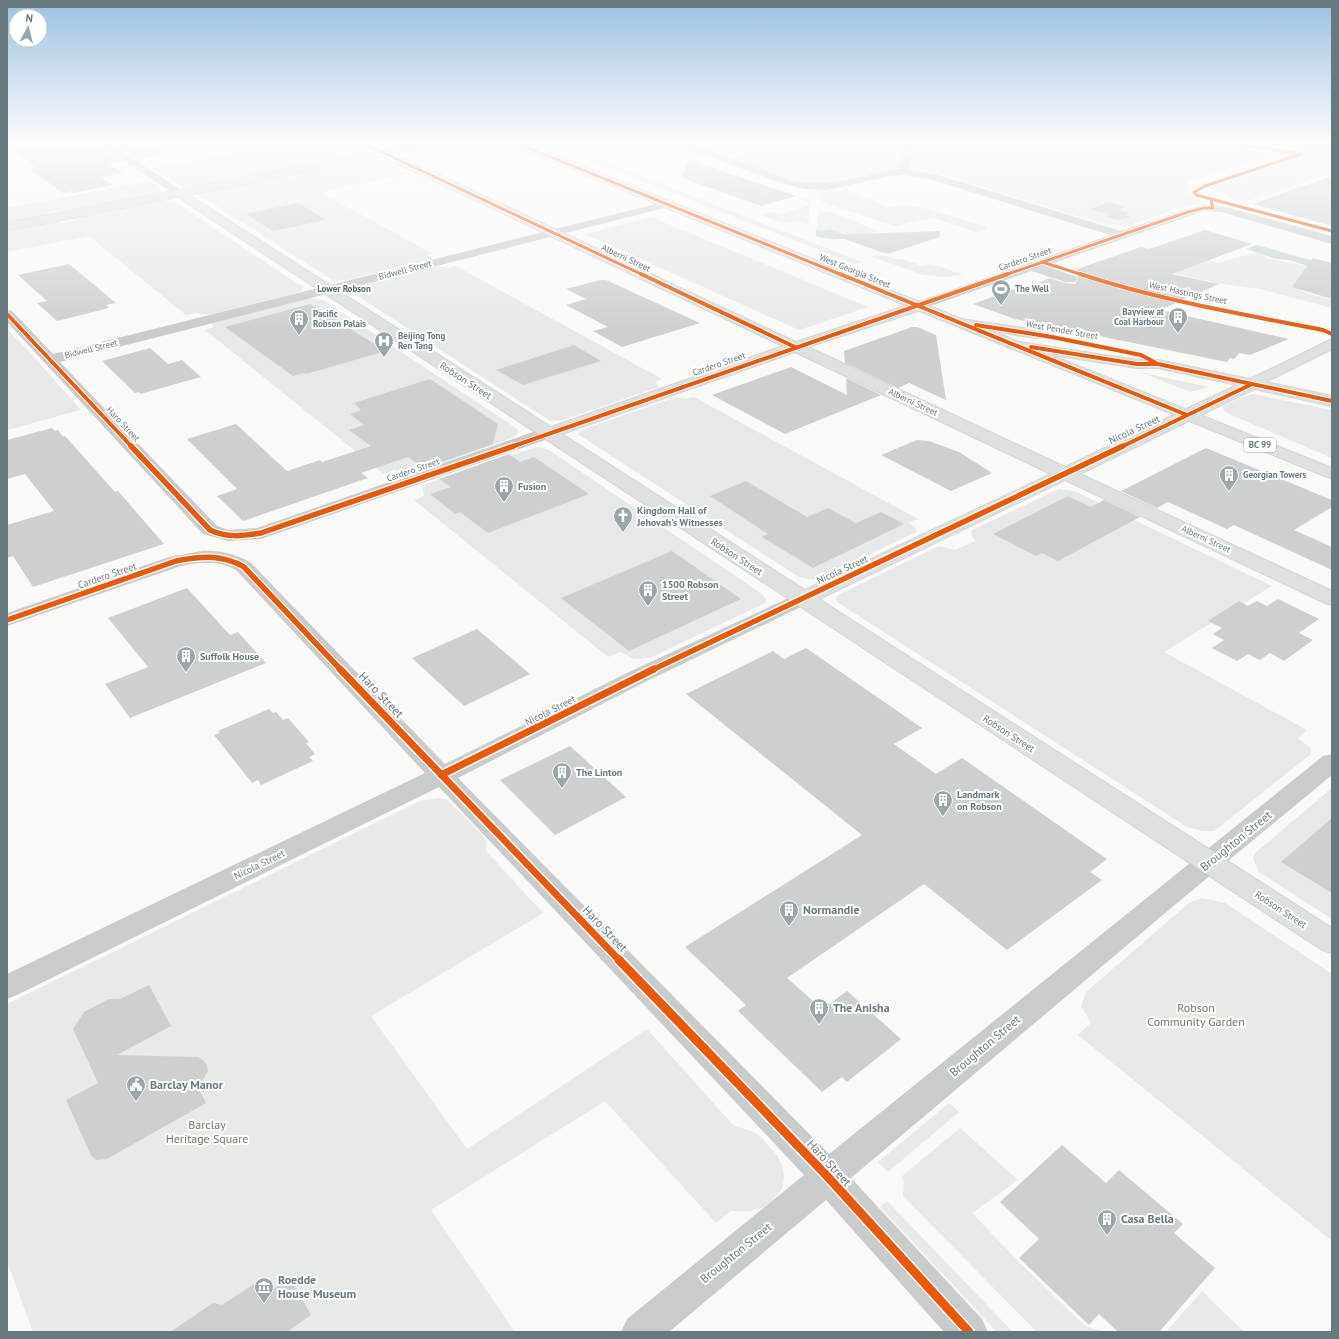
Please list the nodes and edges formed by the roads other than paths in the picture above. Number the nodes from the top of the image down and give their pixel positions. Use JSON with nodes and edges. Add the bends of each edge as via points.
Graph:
{"nodes":[{"id":1,"x":116,"y":205,"type":"edge"},
{"id":2,"x":198,"y":205,"type":"edge"},
{"id":3,"x":496,"y":205,"type":"edge"},
{"id":4,"x":662,"y":205,"type":"edge"},
{"id":5,"x":672,"y":205,"type":"edge"},
{"id":6,"x":1026,"y":205,"type":"edge"},
{"id":7,"x":7,"y":227,"type":"edge"},
{"id":8,"x":554,"y":233,"type":"junction"},
{"id":9,"x":1122,"y":235,"type":"junction"},
{"id":10,"x":1332,"y":240,"type":"edge"},
{"id":11,"x":1037,"y":264,"type":"junction"},
{"id":12,"x":1075,"y":277,"type":"dead end"},
{"id":13,"x":327,"y":290,"type":"junction"},
{"id":14,"x":918,"y":306,"type":"junction"},
{"id":15,"x":7,"y":314,"type":"edge"},
{"id":16,"x":961,"y":323,"type":"junction"},
{"id":17,"x":1332,"y":343,"type":"edge"},
{"id":18,"x":1013,"y":345,"type":"junction"},
{"id":19,"x":795,"y":347,"type":"junction"},
{"id":20,"x":49,"y":360,"type":"junction"},
{"id":21,"x":1158,"y":364,"type":"junction"},
{"id":22,"x":1252,"y":384,"type":"junction"},
{"id":23,"x":1332,"y":401,"type":"edge"},
{"id":24,"x":1187,"y":415,"type":"junction"},
{"id":25,"x":548,"y":433,"type":"junction"},
{"id":26,"x":1065,"y":473,"type":"junction"},
{"id":27,"x":1332,"y":474,"type":"edge"},
{"id":28,"x":231,"y":536,"type":"joint"},
{"id":29,"x":215,"y":557,"type":"joint"},
{"id":30,"x":802,"y":599,"type":"junction"},
{"id":31,"x":1332,"y":599,"type":"edge"},
{"id":32,"x":7,"y":620,"type":"edge"},
{"id":33,"x":1332,"y":762,"type":"edge"},
{"id":34,"x":442,"y":776,"type":"junction"},
{"id":35,"x":1210,"y":862,"type":"junction"},
{"id":36,"x":1332,"y":942,"type":"edge"},
{"id":37,"x":7,"y":987,"type":"edge"},
{"id":38,"x":827,"y":1176,"type":"junction"},
{"id":39,"x":640,"y":1332,"type":"edge"},
{"id":40,"x":969,"y":1332,"type":"edge"}],
"edges":[{"from":1,"to":7,"type":"main road"},
{"from":2,"to":13,"type":"main road","name":"Robson Street"},
{"from":3,"to":8,"type":"main road","name":"Alberni Street"},
{"from":4,"to":8,"type":"street","name":"Bidwell Street"},
{"from":5,"to":14,"type":"main road","name":"West Georgia Street","number":"BC 99"},
{"from":6,"to":9,"type":"street"},
{"from":8,"to":13,"type":"street","name":"Bidwell Street"},
{"from":8,"to":19,"type":"main road","name":"Alberni Street"},
{"from":9,"to":10,"type":"street","name":"Cardero Street","via":[[1195,210],[1212,208]]},
{"from":9,"to":11,"type":"street","name":"Cardero Street"},
{"from":11,"to":12,"type":"street"},
{"from":11,"to":14,"type":"street","name":"Cardero Street"},
{"from":13,"to":20,"type":"street","name":"Bidwell Street"},
{"from":13,"to":25,"type":"main road","name":"Robson Street"},
{"from":14,"to":16,"type":"main road","name":"West Georgia Street","number":"BC 99"},
{"from":14,"to":19,"type":"main road","name":"Cardero Street"},
{"from":15,"to":20,"type":"street","name":"Haro Street"},
{"from":16,"to":18,"type":"main road","name":"West Georgia Street","number":"BC 99"},
{"from":16,"to":21,"type":"main road","name":"West Pender Street","via":[[1052,337],[1141,355]]},
{"from":17,"to":22,"type":"main road","name":"Nicola Street"},
{"from":18,"to":21,"type":"main road","name":"West Pender Street","via":[[1137,364]]},
{"from":18,"to":24,"type":"main road","name":"West Georgia Street","number":"BC 99"},
{"from":19,"to":25,"type":"main road","name":"Cardero Street"},
{"from":19,"to":26,"type":"main road","name":"Alberni Street"},
{"from":20,"to":28,"type":"street","name":"Haro Street","via":[[210,530]]},
{"from":21,"to":22,"type":"main road","name":"West Pender Street"},
{"from":22,"to":23,"type":"main road","name":"West Pender Street"},
{"from":22,"to":24,"type":"main road","name":"Nicola Street"},
{"from":24,"to":26,"type":"main road","name":"Nicola Street"},
{"from":24,"to":27,"type":"main road","name":"West Georgia Street","number":"BC 99"},
{"from":25,"to":28,"type":"street","name":"Cardero Street","via":[[261,533]]},
{"from":25,"to":30,"type":"main road","name":"Robson Street"},
{"from":26,"to":30,"type":"main road","name":"Nicola Street"},
{"from":26,"to":31,"type":"main road","name":"Alberni Street"},
{"from":29,"to":32,"type":"street","name":"Cardero Street","via":[[201,556],[176,561]]},
{"from":29,"to":34,"type":"street","name":"Haro Street","via":[[231,559],[244,567]]},
{"from":30,"to":34,"type":"street","name":"Nicola Street","via":[[637,677]]},
{"from":30,"to":35,"type":"main road","name":"Robson Street"},
{"from":33,"to":35,"type":"street","name":"Broughton Street"},
{"from":34,"to":37,"type":"street","name":"Nicola Street"},
{"from":34,"to":38,"type":"street","name":"Haro Street"},
{"from":35,"to":36,"type":"main road","name":"Robson Street"},
{"from":35,"to":38,"type":"street","name":"Broughton Street"},
{"from":38,"to":39,"type":"street","name":"Broughton Street"},
{"from":38,"to":40,"type":"street","name":"Haro Street"}]}
